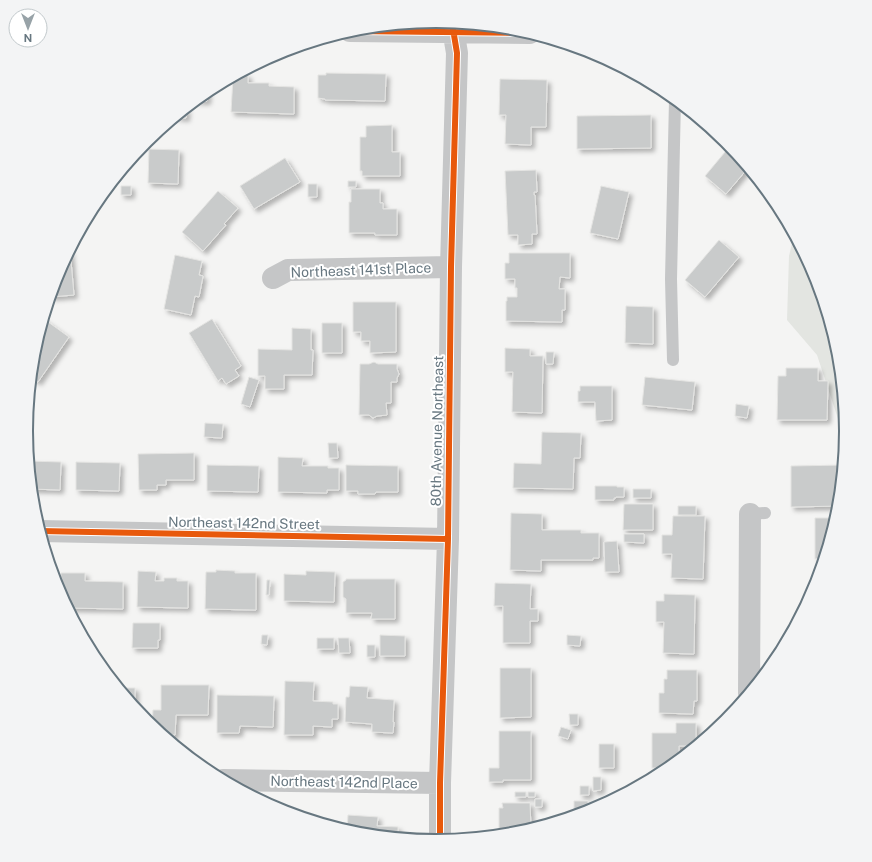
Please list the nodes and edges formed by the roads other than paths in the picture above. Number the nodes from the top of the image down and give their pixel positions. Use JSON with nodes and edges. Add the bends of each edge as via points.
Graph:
{"nodes":[{"id":1,"x":453,"y":29,"type":"edge"},
{"id":2,"x":675,"y":107,"type":"edge"},
{"id":3,"x":451,"y":267,"type":"junction"},
{"id":4,"x":273,"y":278,"type":"dead end"},
{"id":5,"x":672,"y":360,"type":"dead end"},
{"id":6,"x":757,"y":513,"type":"dead end"},
{"id":7,"x":46,"y":531,"type":"edge"},
{"id":8,"x":448,"y":539,"type":"junction"},
{"id":9,"x":749,"y":684,"type":"edge"},
{"id":10,"x":234,"y":780,"type":"edge"},
{"id":11,"x":440,"y":783,"type":"junction"},
{"id":12,"x":440,"y":834,"type":"edge"}],
"edges":[{"from":1,"to":3,"type":"street","name":"80th Avenue Northeast","via":[[458,53]]},
{"from":2,"to":5,"type":"lane"},
{"from":3,"to":4,"type":"street","name":"Northeast 141st Place","via":[[288,270]]},
{"from":3,"to":8,"type":"street","name":"80th Avenue Northeast"},
{"from":6,"to":9,"type":"street"},
{"from":7,"to":8,"type":"street","name":"Northeast 142nd Street"},
{"from":8,"to":11,"type":"street","name":"80th Avenue Northeast"},
{"from":10,"to":11,"type":"street","name":"Northeast 142nd Place"},
{"from":11,"to":12,"type":"street","name":"80th Avenue Northeast"}]}
